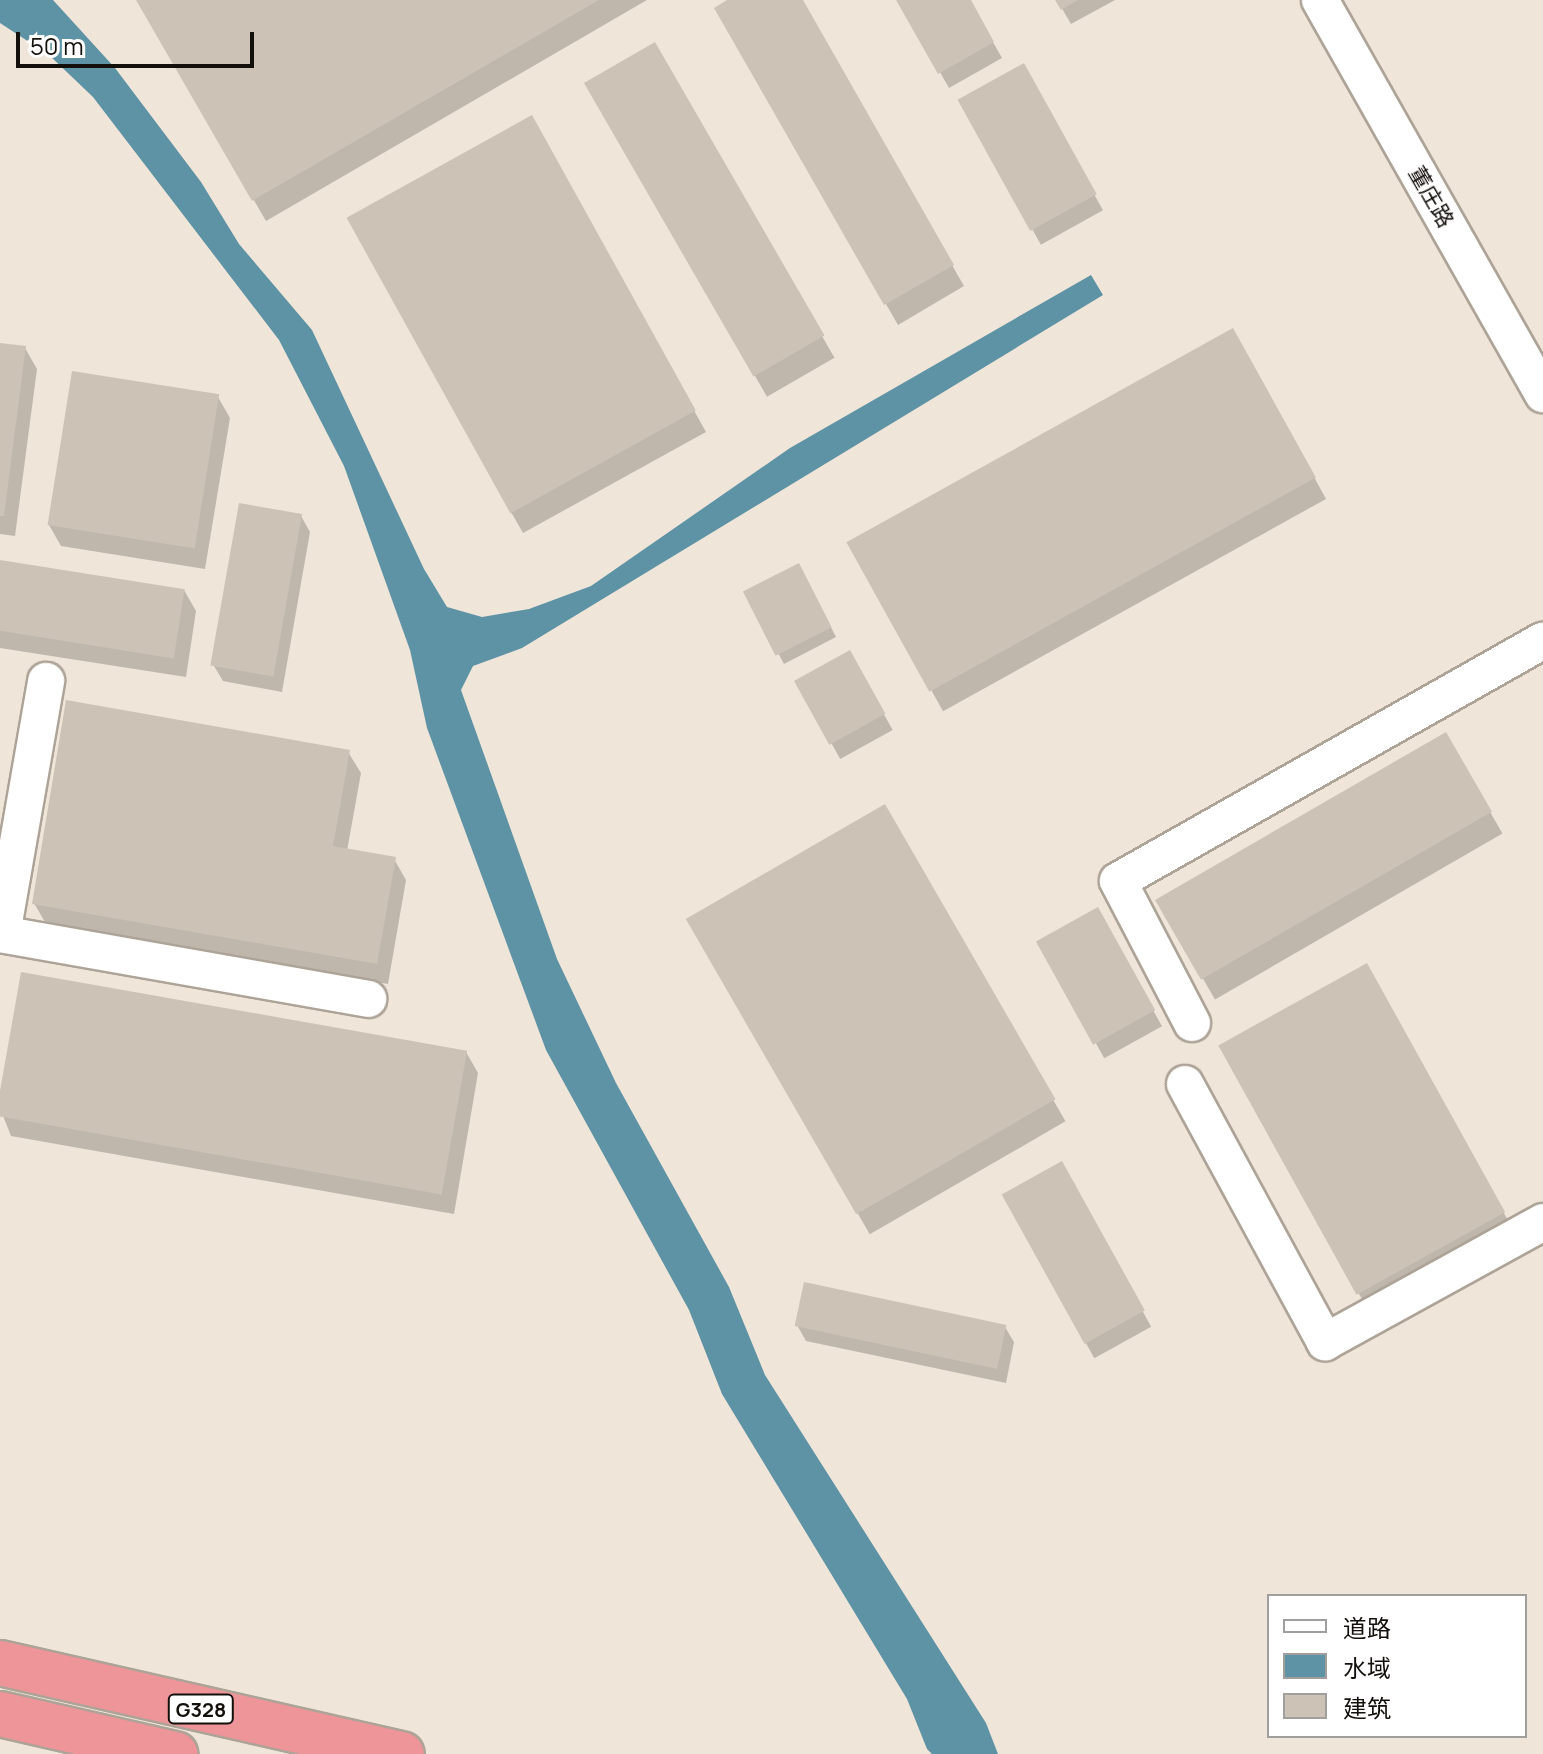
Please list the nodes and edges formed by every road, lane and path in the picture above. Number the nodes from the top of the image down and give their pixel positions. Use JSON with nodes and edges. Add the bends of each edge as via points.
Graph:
{"nodes":[{"id":1,"x":1320,"y":0,"type":"edge"},
{"id":2,"x":1543,"y":394,"type":"edge"},
{"id":3,"x":1543,"y":641,"type":"edge"},
{"id":4,"x":46,"y":681,"type":"dead end"},
{"id":5,"x":1,"y":934,"type":"edge"},
{"id":6,"x":368,"y":999,"type":"dead end"},
{"id":7,"x":1192,"y":1023,"type":"dead end"},
{"id":8,"x":1185,"y":1084,"type":"dead end"},
{"id":9,"x":1543,"y":1222,"type":"edge"},
{"id":10,"x":0,"y":1663,"type":"edge"},
{"id":11,"x":0,"y":1714,"type":"edge"},
{"id":12,"x":175,"y":1754,"type":"edge"},
{"id":13,"x":402,"y":1754,"type":"edge"}],
"edges":[{"from":1,"to":2,"type":"street","name":"董庄路"},
{"from":3,"to":7,"type":"street","via":[[1118,881]]},
{"from":4,"to":5,"type":"street"},
{"from":5,"to":6,"type":"street"},
{"from":8,"to":9,"type":"street","via":[[1325,1342]]},
{"from":10,"to":13,"type":"highway","number":"G328"},
{"from":11,"to":12,"type":"highway","number":"G328"}]}
